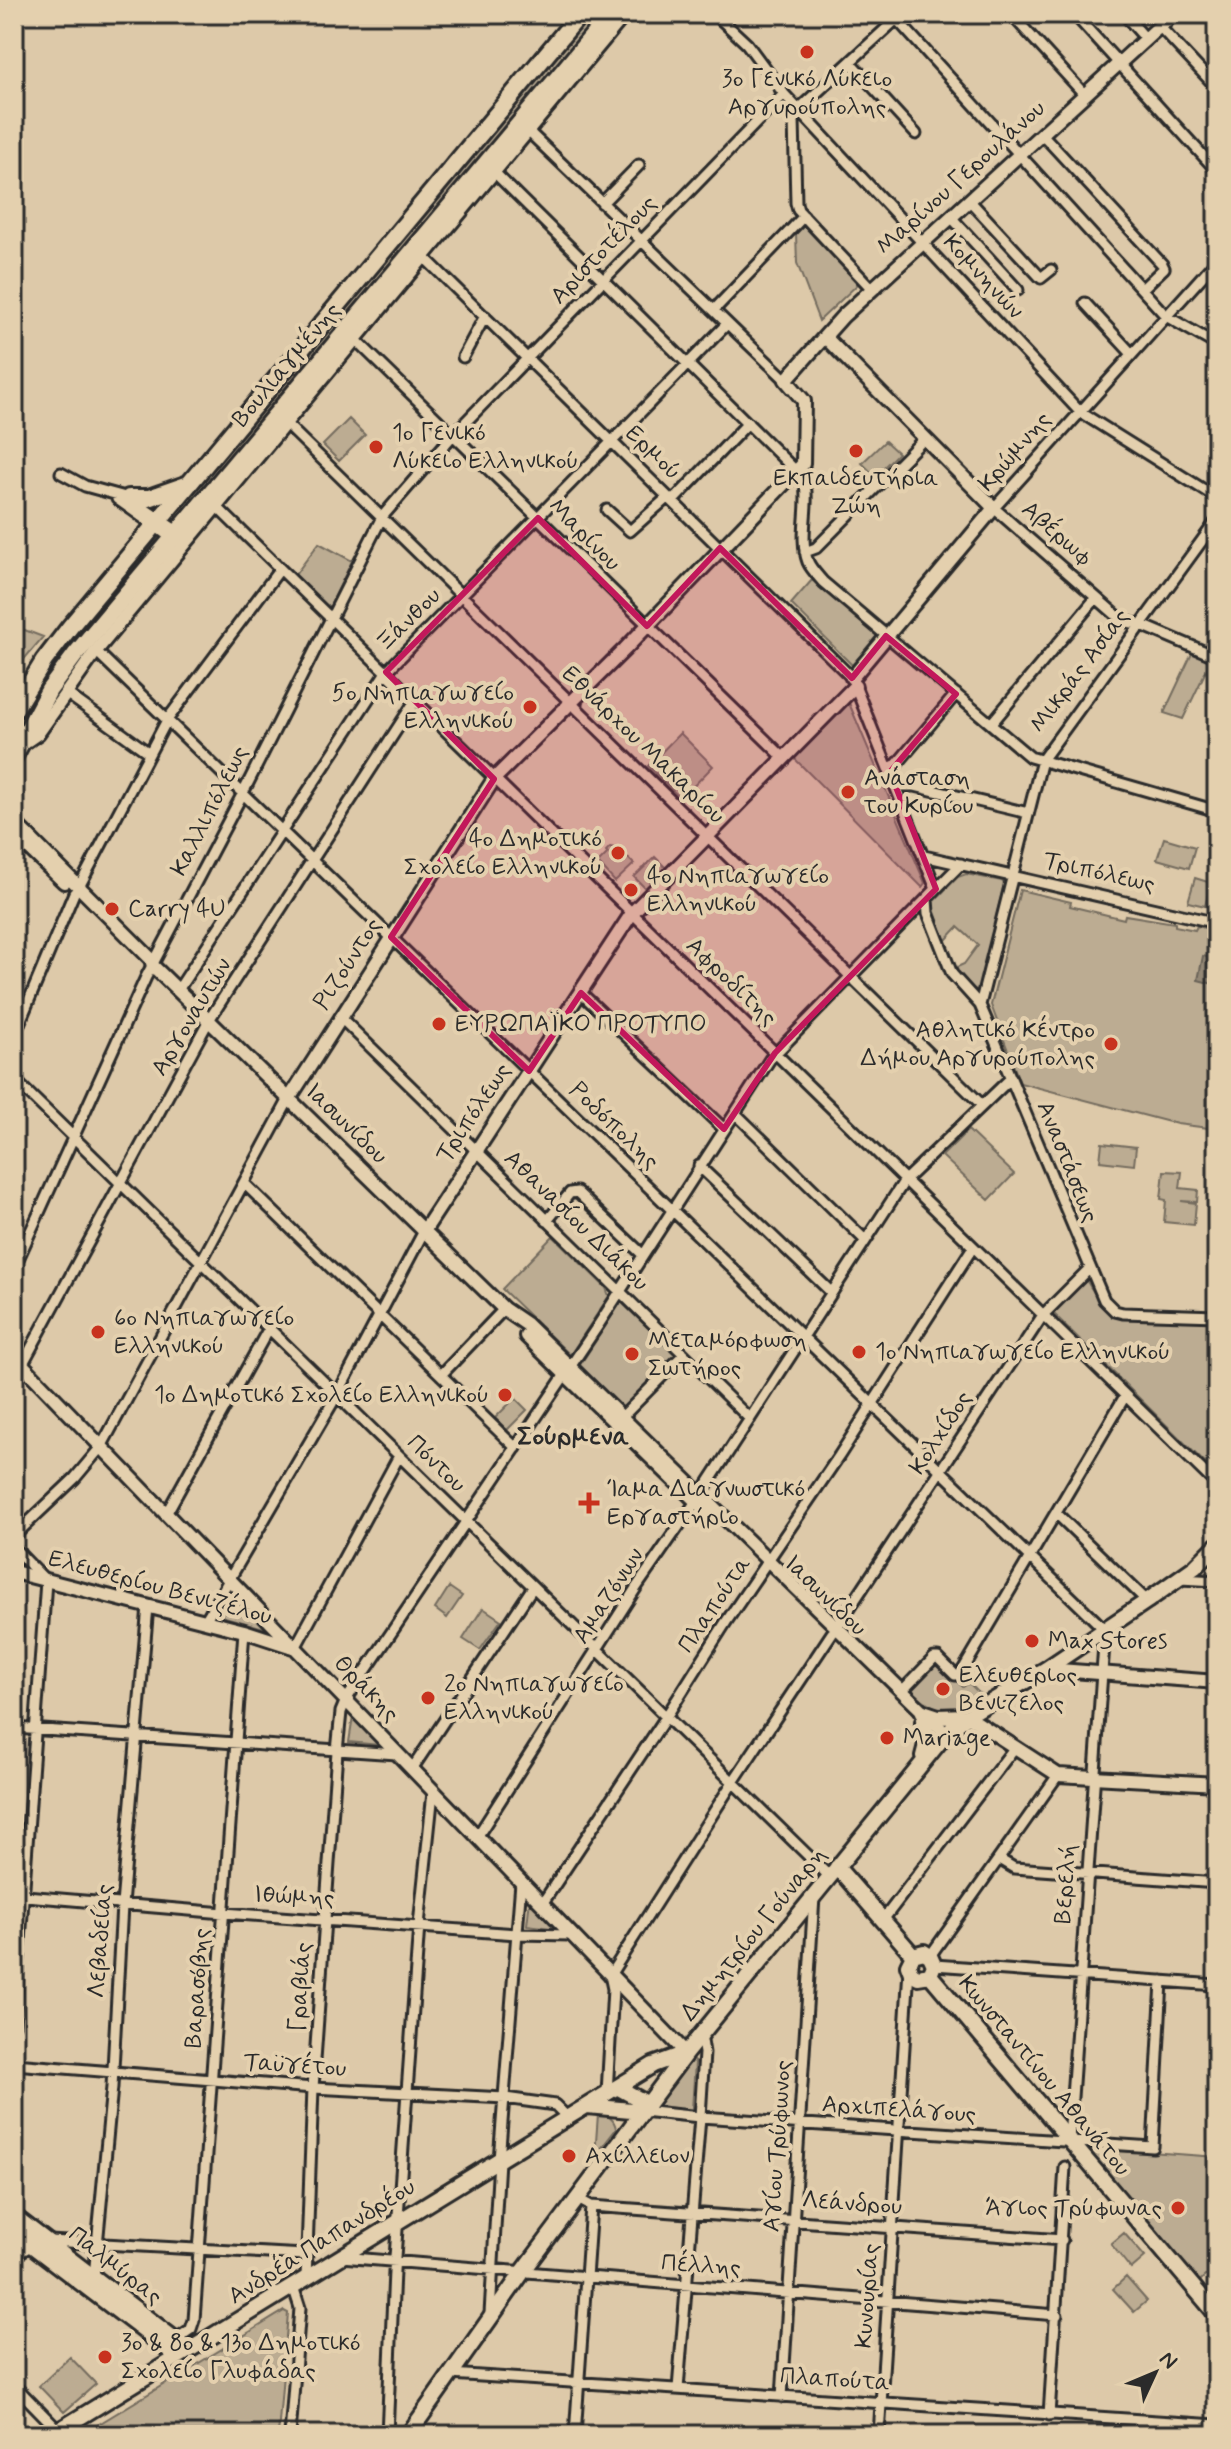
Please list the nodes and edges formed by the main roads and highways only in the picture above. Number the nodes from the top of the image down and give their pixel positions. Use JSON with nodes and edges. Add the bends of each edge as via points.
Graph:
{"nodes":[{"id":1,"x":580,"y":14,"type":"edge"},
{"id":2,"x":611,"y":14,"type":"edge"},
{"id":3,"x":416,"y":256,"type":"junction"},
{"id":4,"x":403,"y":282,"type":"road end"},
{"id":5,"x":375,"y":317,"type":"road end"},
{"id":6,"x":351,"y":335,"type":"junction"},
{"id":7,"x":305,"y":380,"type":"junction"},
{"id":8,"x":305,"y":401,"type":"road end"},
{"id":9,"x":191,"y":482,"type":"junction"},
{"id":10,"x":129,"y":498,"type":"road end"},
{"id":11,"x":14,"y":710,"type":"edge"},
{"id":12,"x":17,"y":751,"type":"edge"},
{"id":13,"x":1217,"y":1545,"type":"edge"},
{"id":14,"x":967,"y":1716,"type":"junction"},
{"id":15,"x":919,"y":1767,"type":"junction"},
{"id":16,"x":833,"y":1872,"type":"junction"},
{"id":17,"x":911,"y":1962,"type":"junction"},
{"id":18,"x":931,"y":1965,"type":"junction"},
{"id":19,"x":686,"y":2053,"type":"junction"},
{"id":20,"x":612,"y":2096,"type":"junction"},
{"id":21,"x":645,"y":2108,"type":"junction"},
{"id":22,"x":623,"y":2137,"type":"junction"},
{"id":23,"x":14,"y":2216,"type":"edge"},
{"id":24,"x":14,"y":2232,"type":"edge"},
{"id":25,"x":1210,"y":2299,"type":"edge"},
{"id":26,"x":1217,"y":2315,"type":"edge"},
{"id":27,"x":183,"y":2354,"type":"junction"},
{"id":28,"x":55,"y":2433,"type":"edge"},
{"id":29,"x":408,"y":2435,"type":"edge"}],
"edges":[{"from":1,"to":9,"type":"main road","name":"Βουλιαγμένης"},
{"from":2,"to":3,"type":"main road","name":"Βουλιαγμένης"},
{"from":3,"to":4,"type":"main road"},
{"from":3,"to":6,"type":"main road","name":"Βουλιαγμένης"},
{"from":5,"to":6,"type":"main road"},
{"from":6,"to":7,"type":"main road","name":"Βουλιαγμένης"},
{"from":7,"to":8,"type":"main road"},
{"from":7,"to":12,"type":"main road","name":"Βουλιαγμένης","via":[[281,419],[181,540],[62,671]]},
{"from":9,"to":10,"type":"main road","via":[[149,498]]},
{"from":9,"to":11,"type":"main road","name":"Βουλιαγμένης","via":[[56,644]]},
{"from":13,"to":14,"type":"main road","name":"Δημητρίου Γούναρη","via":[[1179,1579],[1105,1630]]},
{"from":14,"to":15,"type":"main road","name":"Δημητρίου Γούναρη"},
{"from":14,"to":15,"type":"main road","via":[[923,1717],[927,1742]]},
{"from":15,"to":16,"type":"main road","name":"Δημητρίου Γούναρη"},
{"from":16,"to":17,"type":"main road","via":[[883,1920]]},
{"from":16,"to":19,"type":"main road","name":"Δημητρίου Γούναρη"},
{"from":17,"to":18,"type":"main road","via":[[920,1952]]},
{"from":17,"to":18,"type":"main road","via":[[918,1977]]},
{"from":18,"to":25,"type":"main road","name":"Κωνσταντίνου Αθανάτου","via":[[1069,2140]]},
{"from":19,"to":20,"type":"main road","name":"Ανδρέα Παπανδρέου","via":[[653,2065]]},
{"from":19,"to":21,"type":"main road","name":"Δημητρίου Γούναρη"},
{"from":20,"to":21,"type":"main road"},
{"from":20,"to":22,"type":"main road"},
{"from":20,"to":27,"type":"main road","name":"Ανδρέα Παπανδρέου","via":[[567,2117]]},
{"from":21,"to":22,"type":"main road","name":"Δημητρίου Γούναρη"},
{"from":22,"to":29,"type":"main road","name":"Δημητρίου Γούναρη","via":[[585,2202],[522,2273]]},
{"from":23,"to":27,"type":"main road","name":"Παλμύρας","via":[[175,2340]]},
{"from":24,"to":27,"type":"main road","name":"Παλμύρας"},
{"from":25,"to":26,"type":"main road","name":"Κωνσταντίνου Αθανάτου"},
{"from":27,"to":28,"type":"main road","name":"Ανδρέα Παπανδρέου"}]}
